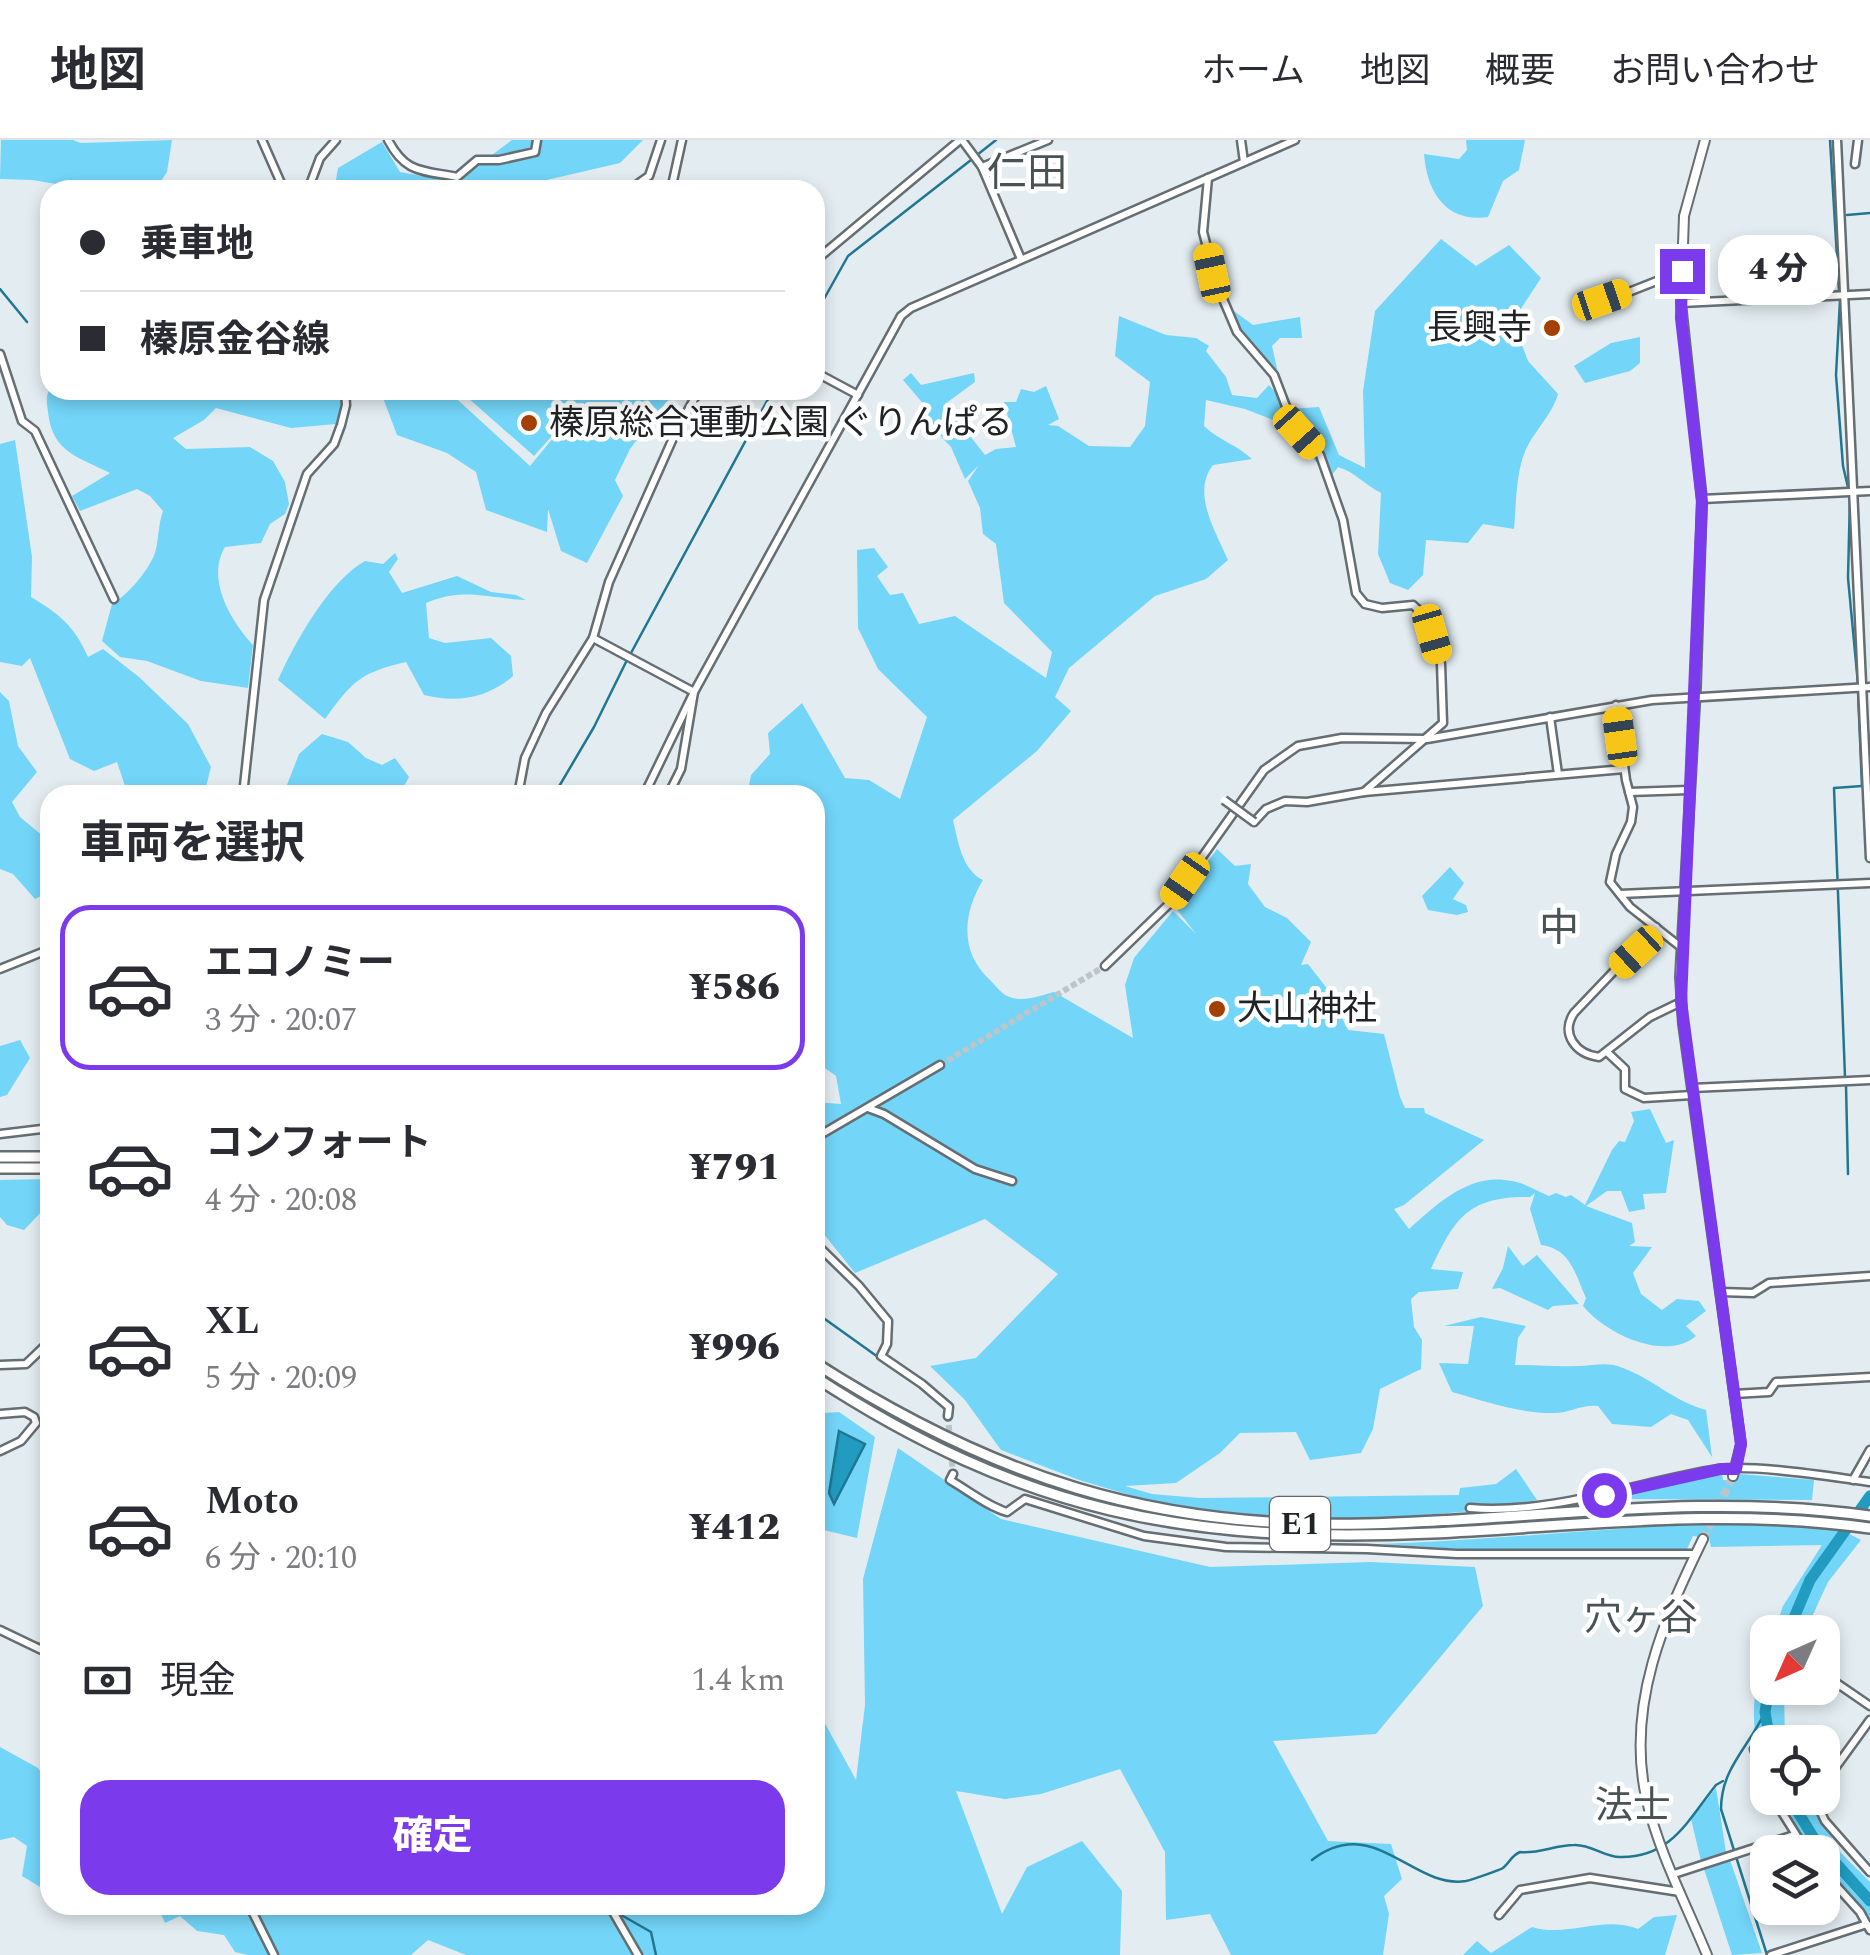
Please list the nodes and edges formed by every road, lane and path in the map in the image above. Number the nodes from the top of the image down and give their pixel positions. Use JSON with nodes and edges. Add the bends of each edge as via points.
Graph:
{"nodes":[{"id":1,"x":262,"y":140,"type":"edge"},
{"id":2,"x":336,"y":140,"type":"edge"},
{"id":3,"x":388,"y":140,"type":"edge"},
{"id":4,"x":537,"y":140,"type":"edge"},
{"id":5,"x":660,"y":140,"type":"edge"},
{"id":6,"x":682,"y":140,"type":"edge"},
{"id":7,"x":961,"y":140,"type":"edge"},
{"id":8,"x":1048,"y":140,"type":"edge"},
{"id":9,"x":1241,"y":140,"type":"edge"},
{"id":10,"x":1295,"y":140,"type":"edge"},
{"id":11,"x":1706,"y":140,"type":"edge"},
{"id":12,"x":1837,"y":140,"type":"edge"},
{"id":13,"x":1858,"y":140,"type":"edge"},
{"id":14,"x":1244,"y":162,"type":"junction"},
{"id":15,"x":1855,"y":164,"type":"dead end"},
{"id":16,"x":982,"y":167,"type":"junction"},
{"id":17,"x":1209,"y":176,"type":"junction"},
{"id":18,"x":280,"y":180,"type":"edge"},
{"id":19,"x":312,"y":180,"type":"edge"},
{"id":20,"x":643,"y":180,"type":"edge"},
{"id":21,"x":673,"y":180,"type":"edge"},
{"id":22,"x":825,"y":253,"type":"edge"},
{"id":23,"x":1021,"y":258,"type":"junction"},
{"id":24,"x":1682,"y":271,"type":"junction"},
{"id":25,"x":1870,"y":294,"type":"edge"},
{"id":26,"x":1846,"y":296,"type":"junction"},
{"id":27,"x":1680,"y":304,"type":"junction"},
{"id":28,"x":1582,"y":310,"type":"dead end"},
{"id":29,"x":0,"y":354,"type":"edge"},
{"id":30,"x":825,"y":377,"type":"edge"},
{"id":31,"x":858,"y":395,"type":"junction"},
{"id":32,"x":346,"y":400,"type":"edge"},
{"id":33,"x":694,"y":400,"type":"edge"},
{"id":34,"x":1870,"y":491,"type":"edge"},
{"id":35,"x":1850,"y":492,"type":"junction"},
{"id":36,"x":1702,"y":498,"type":"junction"},
{"id":37,"x":114,"y":600,"type":"dead end"},
{"id":38,"x":594,"y":638,"type":"junction"},
{"id":39,"x":1862,"y":688,"type":"edge"},
{"id":40,"x":694,"y":692,"type":"junction"},
{"id":41,"x":1695,"y":696,"type":"junction"},
{"id":42,"x":1616,"y":705,"type":"junction"},
{"id":43,"x":1550,"y":718,"type":"junction"},
{"id":44,"x":1427,"y":739,"type":"junction"},
{"id":45,"x":1624,"y":769,"type":"junction"},
{"id":46,"x":1558,"y":774,"type":"junction"},
{"id":47,"x":244,"y":785,"type":"edge"},
{"id":48,"x":520,"y":785,"type":"edge"},
{"id":49,"x":649,"y":785,"type":"edge"},
{"id":50,"x":673,"y":785,"type":"edge"},
{"id":51,"x":1689,"y":790,"type":"junction"},
{"id":52,"x":1364,"y":792,"type":"junction"},
{"id":53,"x":1629,"y":792,"type":"junction"},
{"id":54,"x":1224,"y":800,"type":"dead end"},
{"id":55,"x":1870,"y":858,"type":"edge"},
{"id":56,"x":1870,"y":883,"type":"edge"},
{"id":57,"x":1684,"y":892,"type":"junction"},
{"id":58,"x":1620,"y":894,"type":"junction"},
{"id":59,"x":1656,"y":927,"type":"junction"},
{"id":60,"x":1682,"y":948,"type":"junction"},
{"id":61,"x":40,"y":953,"type":"edge"},
{"id":62,"x":1105,"y":966,"type":"tunnel mouth"},
{"id":63,"x":0,"y":969,"type":"edge"},
{"id":64,"x":1681,"y":1002,"type":"junction"},
{"id":65,"x":1608,"y":1053,"type":"junction"},
{"id":66,"x":940,"y":1066,"type":"tunnel mouth"},
{"id":67,"x":1870,"y":1080,"type":"edge"},
{"id":68,"x":1692,"y":1092,"type":"junction"},
{"id":69,"x":868,"y":1108,"type":"junction"},
{"id":70,"x":40,"y":1129,"type":"edge"},
{"id":71,"x":825,"y":1132,"type":"edge"},
{"id":72,"x":0,"y":1134,"type":"edge"},
{"id":73,"x":0,"y":1157,"type":"edge"},
{"id":74,"x":40,"y":1157,"type":"edge"},
{"id":75,"x":0,"y":1168,"type":"edge"},
{"id":76,"x":40,"y":1168,"type":"edge"},
{"id":77,"x":1012,"y":1181,"type":"dead end"},
{"id":78,"x":825,"y":1253,"type":"edge"},
{"id":79,"x":1870,"y":1276,"type":"edge"},
{"id":80,"x":1720,"y":1292,"type":"junction"},
{"id":81,"x":40,"y":1351,"type":"edge"},
{"id":82,"x":0,"y":1365,"type":"edge"},
{"id":83,"x":825,"y":1368,"type":"edge"},
{"id":84,"x":1870,"y":1377,"type":"edge"},
{"id":85,"x":825,"y":1383,"type":"edge"},
{"id":86,"x":1734,"y":1394,"type":"junction"},
{"id":87,"x":0,"y":1414,"type":"edge"},
{"id":88,"x":948,"y":1416,"type":"tunnel mouth"},
{"id":89,"x":0,"y":1450,"type":"edge"},
{"id":90,"x":1870,"y":1450,"type":"edge"},
{"id":91,"x":1735,"y":1472,"type":"junction"},
{"id":92,"x":953,"y":1474,"type":"dead end"},
{"id":93,"x":1852,"y":1480,"type":"junction"},
{"id":94,"x":1867,"y":1482,"type":"edge"},
{"id":95,"x":1470,"y":1508,"type":"dead end"},
{"id":96,"x":1870,"y":1516,"type":"edge"},
{"id":97,"x":1870,"y":1528,"type":"edge"},
{"id":98,"x":1703,"y":1539,"type":"tunnel mouth"},
{"id":99,"x":1695,"y":1554,"type":"junction"},
{"id":100,"x":0,"y":1630,"type":"edge"},
{"id":101,"x":40,"y":1649,"type":"edge"},
{"id":102,"x":1840,"y":1685,"type":"edge"},
{"id":103,"x":1870,"y":1706,"type":"edge"},
{"id":104,"x":1870,"y":1720,"type":"edge"},
{"id":105,"x":1840,"y":1761,"type":"edge"},
{"id":106,"x":1822,"y":1815,"type":"edge"},
{"id":107,"x":1750,"y":1849,"type":"edge"},
{"id":108,"x":1870,"y":1872,"type":"edge"},
{"id":109,"x":1674,"y":1874,"type":"junction"},
{"id":110,"x":1681,"y":1892,"type":"junction"},
{"id":111,"x":1840,"y":1892,"type":"edge"},
{"id":112,"x":254,"y":1915,"type":"edge"},
{"id":113,"x":616,"y":1915,"type":"edge"},
{"id":114,"x":1499,"y":1915,"type":"dead end"},
{"id":115,"x":1868,"y":1927,"type":"edge"},
{"id":116,"x":274,"y":1955,"type":"edge"},
{"id":117,"x":638,"y":1955,"type":"edge"},
{"id":118,"x":1707,"y":1955,"type":"edge"},
{"id":119,"x":1770,"y":1955,"type":"edge"}],
"edges":[{"from":1,"to":18,"type":"street"},
{"from":2,"to":19,"type":"street"},
{"from":3,"to":4,"type":"street","via":[[409,168],[457,177],[477,160],[535,152]]},
{"from":5,"to":20,"type":"street"},
{"from":6,"to":21,"type":"street"},
{"from":7,"to":16,"type":"street"},
{"from":7,"to":22,"type":"street"},
{"from":8,"to":16,"type":"street"},
{"from":9,"to":14,"type":"street"},
{"from":10,"to":14,"type":"street"},
{"from":11,"to":24,"type":"main road","via":[[1684,216]]},
{"from":12,"to":26,"type":"street"},
{"from":13,"to":15,"type":"street"},
{"from":14,"to":17,"type":"street"},
{"from":16,"to":23,"type":"street"},
{"from":17,"to":23,"type":"street"},
{"from":17,"to":44,"type":"street","via":[[1204,232],[1212,273],[1237,332],[1274,375],[1292,422],[1320,455],[1342,520],[1356,594],[1382,608],[1414,606],[1428,619],[1441,664],[1442,723]]},
{"from":23,"to":31,"type":"street","via":[[901,316]]},
{"from":24,"to":27,"type":"main road"},
{"from":24,"to":28,"type":"street"},
{"from":25,"to":26,"type":"street"},
{"from":26,"to":27,"type":"street"},
{"from":26,"to":35,"type":"street"},
{"from":27,"to":36,"type":"main road"},
{"from":29,"to":37,"type":"street","via":[[22,421],[35,431]]},
{"from":30,"to":31,"type":"street"},
{"from":31,"to":40,"type":"street"},
{"from":32,"to":47,"type":"street","via":[[334,444],[307,474],[264,600]]},
{"from":33,"to":38,"type":"street","via":[[613,571]]},
{"from":34,"to":35,"type":"street"},
{"from":35,"to":36,"type":"street"},
{"from":35,"to":39,"type":"street"},
{"from":36,"to":41,"type":"main road"},
{"from":38,"to":40,"type":"street"},
{"from":38,"to":48,"type":"street","via":[[546,713]]},
{"from":39,"to":41,"type":"street"},
{"from":39,"to":55,"type":"street"},
{"from":40,"to":49,"type":"street"},
{"from":40,"to":50,"type":"street"},
{"from":41,"to":42,"type":"street"},
{"from":41,"to":51,"type":"main road"},
{"from":42,"to":43,"type":"street"},
{"from":42,"to":45,"type":"street"},
{"from":43,"to":44,"type":"street"},
{"from":43,"to":46,"type":"street"},
{"from":44,"to":52,"type":"street"},
{"from":44,"to":62,"type":"street","via":[[1318,740],[1279,757],[1253,782],[1168,906]]},
{"from":45,"to":46,"type":"street"},
{"from":45,"to":53,"type":"street"},
{"from":46,"to":52,"type":"street"},
{"from":51,"to":53,"type":"street"},
{"from":51,"to":57,"type":"main road"},
{"from":52,"to":54,"type":"street","bridge":true,"via":[[1285,801],[1254,822]]},
{"from":53,"to":58,"type":"street","via":[[1632,822],[1610,876]]},
{"from":56,"to":57,"type":"street"},
{"from":57,"to":58,"type":"street"},
{"from":57,"to":60,"type":"main road"},
{"from":58,"to":59,"type":"street"},
{"from":59,"to":60,"type":"street"},
{"from":59,"to":65,"type":"street","via":[[1570,1019],[1577,1048],[1589,1056]]},
{"from":60,"to":64,"type":"main road"},
{"from":61,"to":63,"type":"street"},
{"from":64,"to":65,"type":"street","via":[[1629,1032]]},
{"from":64,"to":68,"type":"main road"},
{"from":65,"to":68,"type":"street","via":[[1625,1069],[1625,1089],[1644,1098]]},
{"from":66,"to":69,"type":"street"},
{"from":67,"to":68,"type":"street"},
{"from":68,"to":80,"type":"main road"},
{"from":69,"to":71,"type":"street"},
{"from":69,"to":77,"type":"street","via":[[975,1169]]},
{"from":70,"to":72,"type":"street"},
{"from":73,"to":74,"type":"highway"},
{"from":75,"to":76,"type":"highway"},
{"from":78,"to":88,"type":"street","via":[[888,1321],[881,1356],[938,1398]]},
{"from":79,"to":80,"type":"street"},
{"from":80,"to":86,"type":"main road"},
{"from":81,"to":82,"type":"street","via":[[26,1364]]},
{"from":83,"to":96,"type":"highway","number":"E1","via":[[921,1426],[1005,1465],[1089,1493],[1190,1515],[1336,1524],[1746,1505]]},
{"from":84,"to":86,"type":"street","via":[[1776,1382],[1770,1392]]},
{"from":85,"to":97,"type":"highway","number":"E1","via":[[990,1472],[1080,1504],[1203,1529],[1346,1536],[1681,1518]]},
{"from":86,"to":91,"type":"main road","via":[[1741,1444]]},
{"from":87,"to":89,"type":"street","via":[[25,1412],[36,1423],[21,1441]]},
{"from":90,"to":93,"type":"street"},
{"from":91,"to":93,"type":"street"},
{"from":91,"to":95,"type":"street","via":[[1721,1469],[1604,1495]]},
{"from":92,"to":99,"type":"street","via":[[950,1480],[1007,1512],[1024,1498],[1144,1536],[1226,1548]]},
{"from":93,"to":94,"type":"street"},
{"from":98,"to":99,"type":"main road"},
{"from":99,"to":109,"type":"main road","via":[[1659,1638],[1641,1719],[1646,1798]]},
{"from":100,"to":101,"type":"street"},
{"from":102,"to":103,"type":"street"},
{"from":104,"to":105,"type":"street"},
{"from":106,"to":108,"type":"street"},
{"from":107,"to":109,"type":"street"},
{"from":109,"to":110,"type":"main road"},
{"from":110,"to":114,"type":"street","via":[[1590,1878],[1520,1890]]},
{"from":110,"to":118,"type":"main road"},
{"from":111,"to":115,"type":"street"},
{"from":112,"to":116,"type":"street"},
{"from":113,"to":117,"type":"street"},
{"from":115,"to":119,"type":"street"}]}
